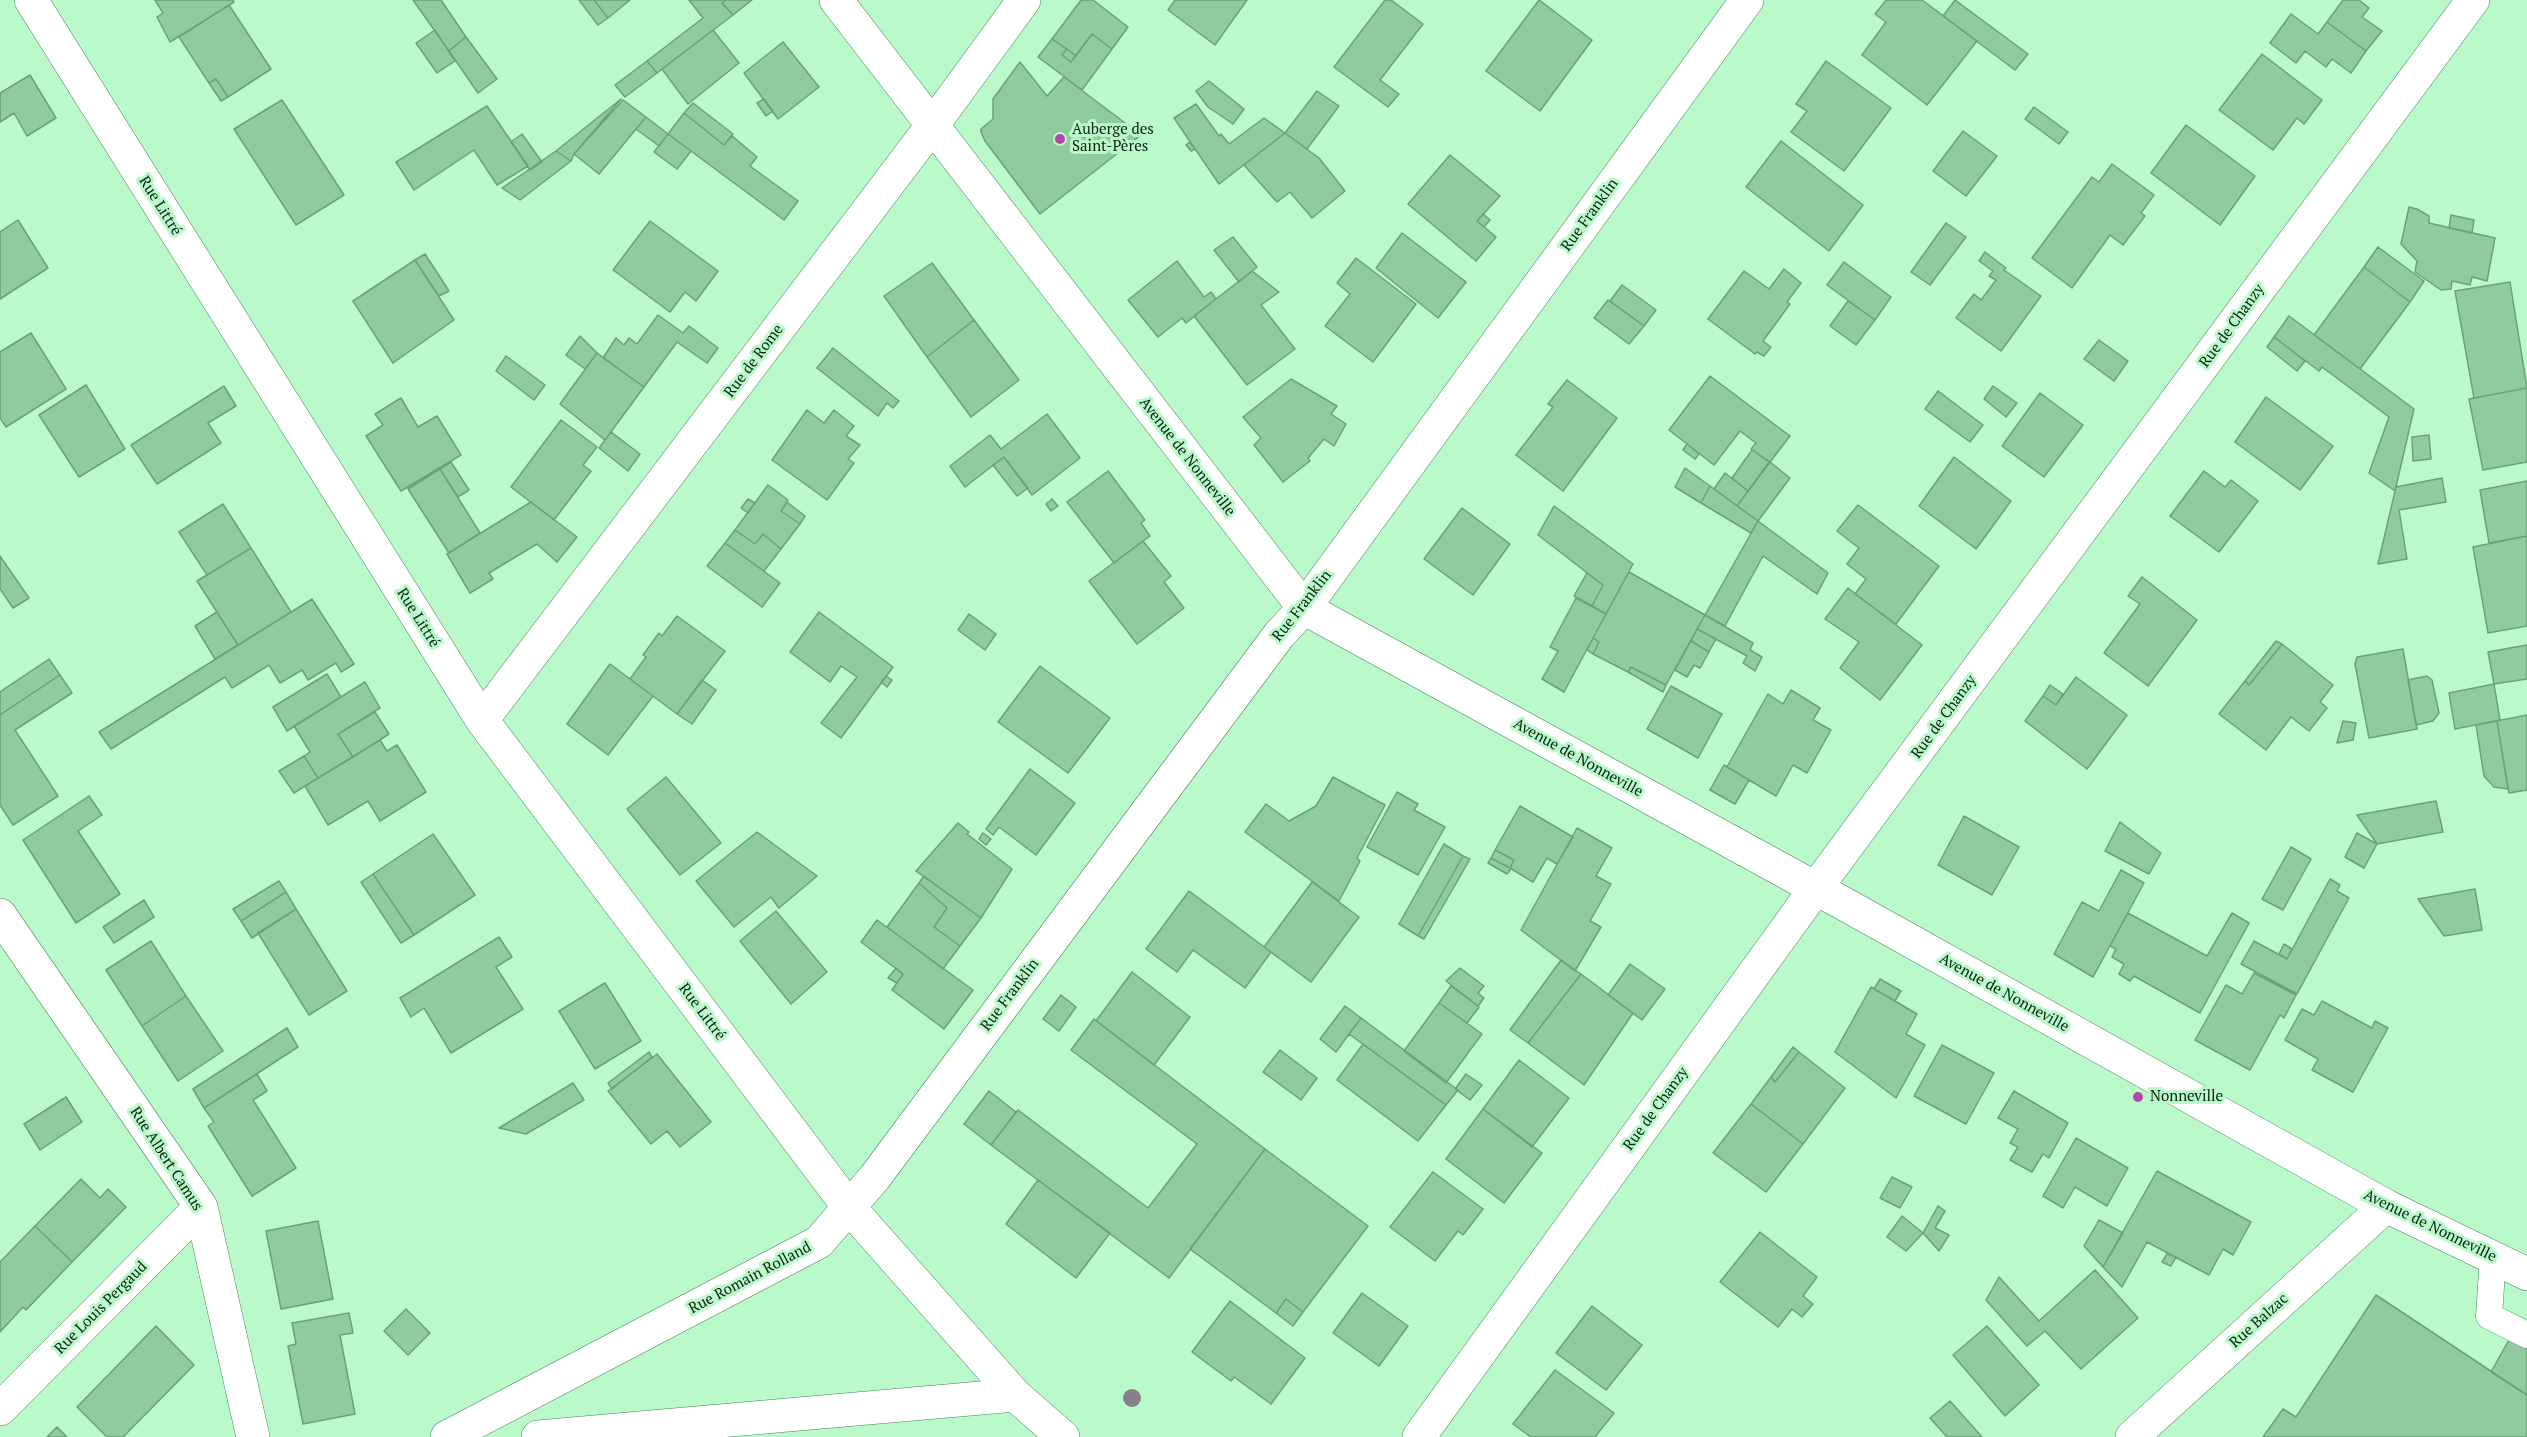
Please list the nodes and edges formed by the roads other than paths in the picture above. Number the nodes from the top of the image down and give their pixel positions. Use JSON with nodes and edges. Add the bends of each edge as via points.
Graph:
{"nodes":[{"id":1,"x":31,"y":0,"type":"edge"},
{"id":2,"x":836,"y":0,"type":"edge"},
{"id":3,"x":1024,"y":0,"type":"edge"},
{"id":4,"x":1747,"y":0,"type":"edge"},
{"id":5,"x":2473,"y":0,"type":"edge"},
{"id":6,"x":932,"y":126,"type":"junction"},
{"id":7,"x":1304,"y":608,"type":"junction"},
{"id":8,"x":482,"y":720,"type":"junction"},
{"id":9,"x":1816,"y":888,"type":"junction"},
{"id":10,"x":0,"y":915,"type":"edge"},
{"id":11,"x":848,"y":1206,"type":"junction"},
{"id":12,"x":2386,"y":1206,"type":"junction"},
{"id":13,"x":201,"y":1207,"type":"junction"},
{"id":14,"x":2493,"y":1257,"type":"junction"},
{"id":15,"x":2527,"y":1274,"type":"edge"},
{"id":16,"x":2527,"y":1335,"type":"edge"},
{"id":17,"x":1015,"y":1395,"type":"junction"},
{"id":18,"x":0,"y":1408,"type":"edge"},
{"id":19,"x":253,"y":1437,"type":"edge"},
{"id":20,"x":451,"y":1437,"type":"edge"},
{"id":21,"x":538,"y":1437,"type":"edge"},
{"id":22,"x":1063,"y":1437,"type":"edge"},
{"id":23,"x":1419,"y":1437,"type":"edge"},
{"id":24,"x":2132,"y":1437,"type":"edge"}],
"edges":[{"from":1,"to":8,"type":"street","name":"Rue Littré"},
{"from":2,"to":6,"type":"street","name":"Avenue de Nonneville"},
{"from":3,"to":6,"type":"street","name":"Rue de Rome"},
{"from":4,"to":7,"type":"street","name":"Rue Franklin"},
{"from":5,"to":9,"type":"street","name":"Rue de Chanzy"},
{"from":6,"to":7,"type":"street","name":"Avenue de Nonneville"},
{"from":6,"to":8,"type":"street","name":"Rue de Rome"},
{"from":7,"to":9,"type":"street","name":"Avenue de Nonneville"},
{"from":7,"to":11,"type":"street","name":"Rue Franklin","via":[[1279,635],[875,1177]]},
{"from":8,"to":11,"type":"street","name":"Rue Littré"},
{"from":9,"to":12,"type":"street","name":"Avenue de Nonneville"},
{"from":9,"to":23,"type":"street","name":"Rue de Chanzy"},
{"from":10,"to":13,"type":"street","name":"Rue Albert Camus"},
{"from":11,"to":17,"type":"street"},
{"from":11,"to":20,"type":"street","name":"Rue Romain Rolland","via":[[819,1242]]},
{"from":12,"to":14,"type":"street","name":"Avenue de Nonneville"},
{"from":12,"to":24,"type":"street","name":"Rue Balzac"},
{"from":13,"to":18,"type":"street","name":"Rue Louis Pergaud"},
{"from":13,"to":19,"type":"street","name":"Rue Albert Camus"},
{"from":14,"to":15,"type":"street","name":"Avenue de Nonneville"},
{"from":14,"to":16,"type":"lane","via":[[2489,1316]]},
{"from":17,"to":21,"type":"street"},
{"from":17,"to":22,"type":"street"}]}
